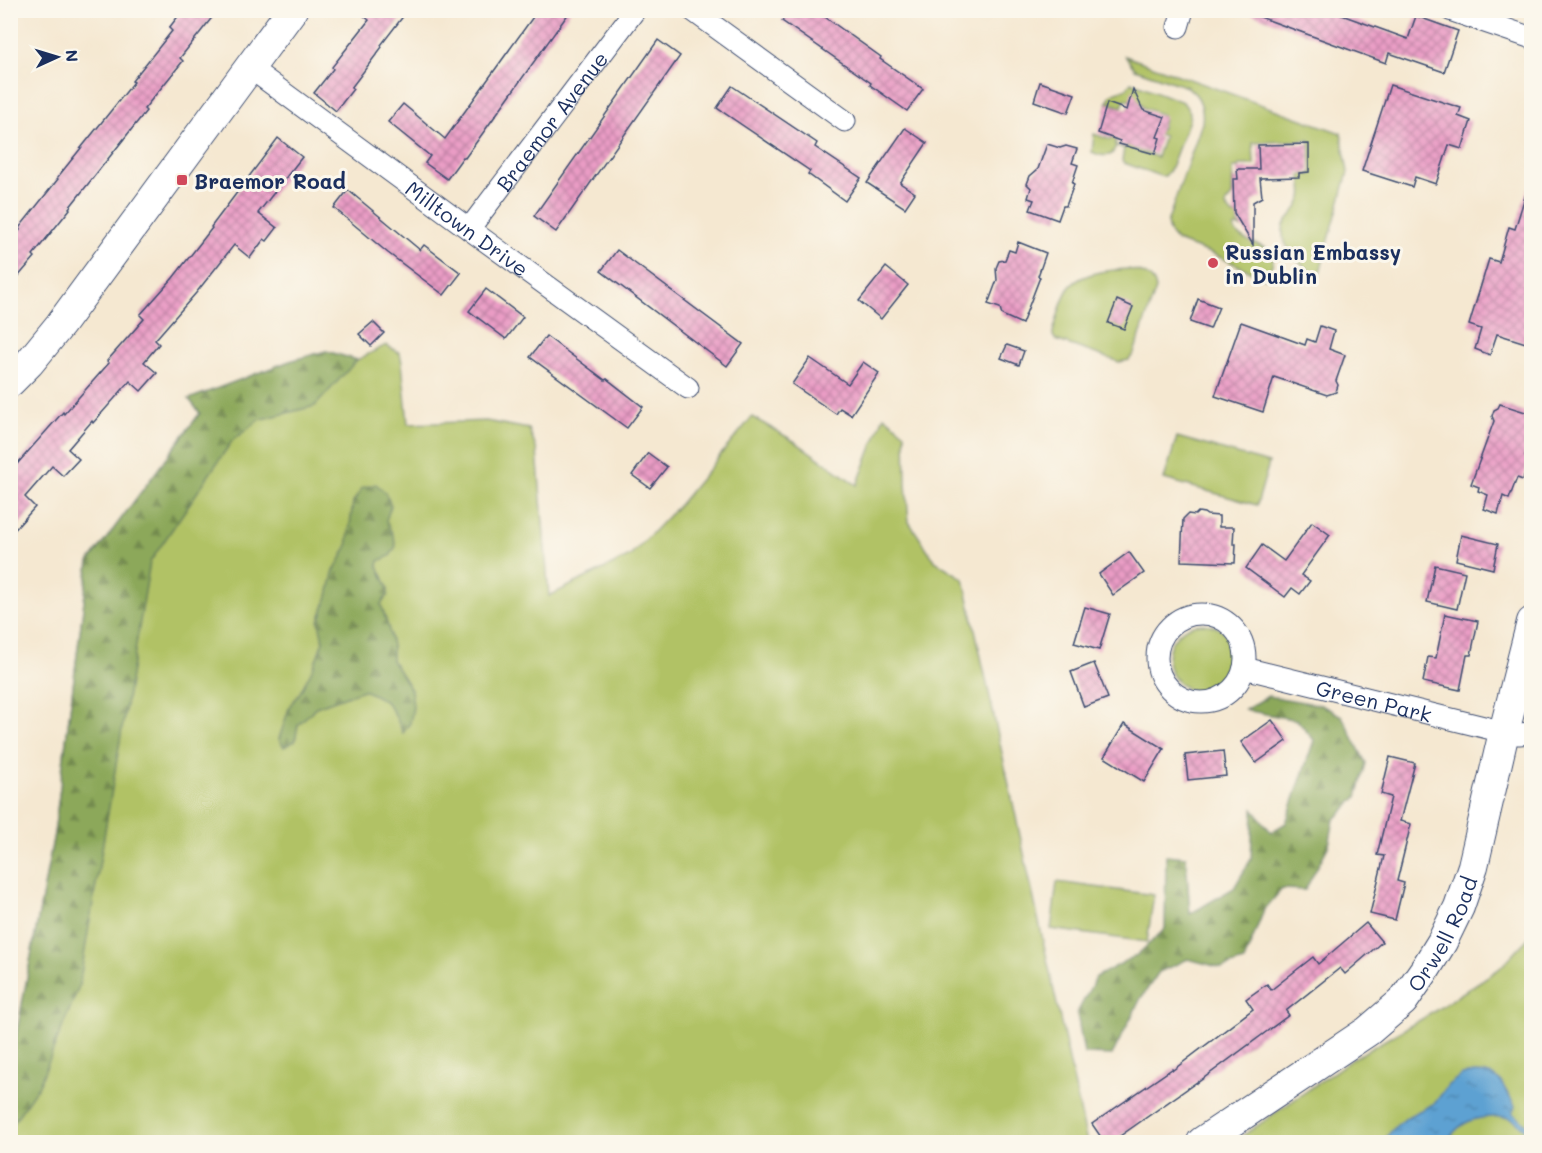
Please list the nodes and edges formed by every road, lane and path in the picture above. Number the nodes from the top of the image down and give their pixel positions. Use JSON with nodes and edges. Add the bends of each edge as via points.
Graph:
{"nodes":[{"id":1,"x":292,"y":10,"type":"edge"},
{"id":2,"x":635,"y":10,"type":"edge"},
{"id":3,"x":692,"y":10,"type":"edge"},
{"id":4,"x":1450,"y":10,"type":"edge"},
{"id":5,"x":1532,"y":38,"type":"edge"},
{"id":6,"x":250,"y":68,"type":"junction"},
{"id":7,"x":845,"y":121,"type":"dead end"},
{"id":8,"x":468,"y":229,"type":"junction"},
{"id":9,"x":10,"y":382,"type":"edge"},
{"id":10,"x":688,"y":388,"type":"dead end"},
{"id":11,"x":1532,"y":622,"type":"edge"},
{"id":12,"x":1244,"y":668,"type":"junction"},
{"id":13,"x":1518,"y":732,"type":"edge"},
{"id":14,"x":1202,"y":1143,"type":"edge"}],
"edges":[{"from":1,"to":6,"type":"street"},
{"from":2,"to":8,"type":"street","name":"Braemor Avenue"},
{"from":3,"to":7,"type":"street"},
{"from":4,"to":5,"type":"street"},
{"from":6,"to":8,"type":"street","name":"Milltown Drive"},
{"from":6,"to":9,"type":"street","via":[[60,325]]},
{"from":8,"to":10,"type":"street","name":"Milltown Drive"},
{"from":11,"to":13,"type":"street","name":"Orwell Road"},
{"from":12,"to":12,"type":"street","via":[[1228,693],[1215,701],[1192,702],[1172,693],[1162,681],[1156,652],[1169,626],[1194,614],[1209,614],[1234,628],[1242,640]]},
{"from":12,"to":13,"type":"street","name":"Green Park"},
{"from":13,"to":14,"type":"street","name":"Orwell Road","via":[[1459,907],[1442,942],[1402,1001],[1368,1031]]}]}
